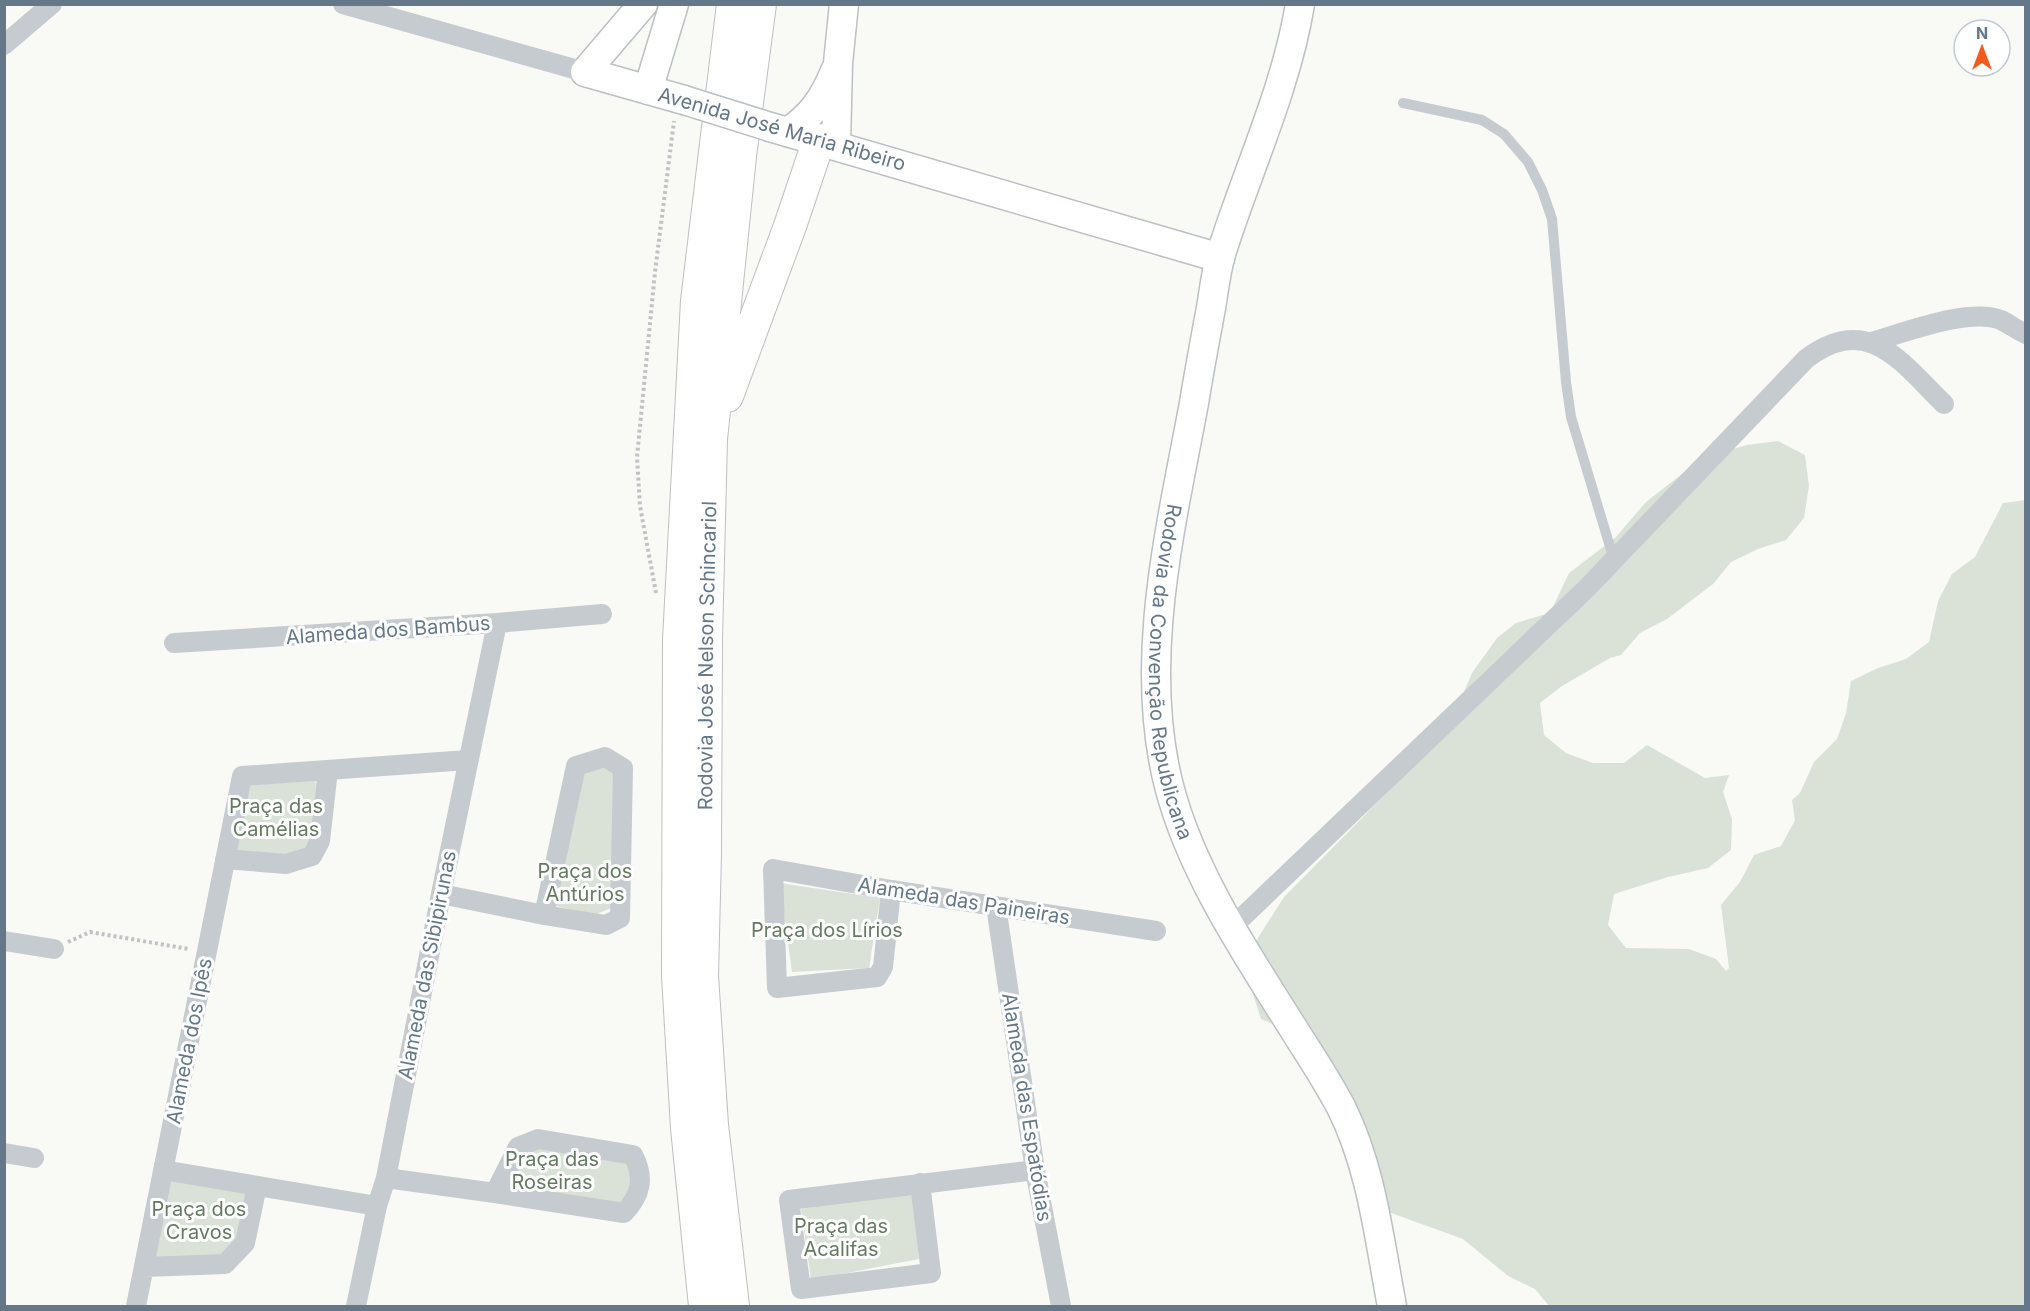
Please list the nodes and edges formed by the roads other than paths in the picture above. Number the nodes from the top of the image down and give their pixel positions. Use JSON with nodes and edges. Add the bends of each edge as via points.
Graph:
{"nodes":[{"id":1,"x":52,"y":4,"type":"edge"},
{"id":2,"x":343,"y":4,"type":"edge"},
{"id":3,"x":643,"y":4,"type":"edge"},
{"id":4,"x":674,"y":4,"type":"edge"},
{"id":5,"x":733,"y":4,"type":"edge"},
{"id":6,"x":760,"y":4,"type":"edge"},
{"id":7,"x":844,"y":4,"type":"edge"},
{"id":8,"x":1300,"y":4,"type":"edge"},
{"id":9,"x":4,"y":45,"type":"edge"},
{"id":10,"x":838,"y":63,"type":"junction"},
{"id":11,"x":585,"y":72,"type":"junction"},
{"id":12,"x":648,"y":90,"type":"junction"},
{"id":13,"x":1402,"y":103,"type":"dead end"},
{"id":14,"x":779,"y":130,"type":"junction"},
{"id":15,"x":827,"y":143,"type":"junction"},
{"id":16,"x":1220,"y":258,"type":"junction"},
{"id":17,"x":2025,"y":334,"type":"edge"},
{"id":18,"x":1871,"y":342,"type":"junction"},
{"id":19,"x":1944,"y":404,"type":"dead end"},
{"id":20,"x":711,"y":439,"type":"junction"},
{"id":21,"x":1614,"y":560,"type":"junction"},
{"id":22,"x":602,"y":614,"type":"dead end"},
{"id":23,"x":497,"y":623,"type":"junction"},
{"id":24,"x":174,"y":643,"type":"dead end"},
{"id":25,"x":468,"y":760,"type":"junction"},
{"id":26,"x":328,"y":771,"type":"junction"},
{"id":27,"x":225,"y":859,"type":"junction"},
{"id":28,"x":891,"y":890,"type":"junction"},
{"id":29,"x":441,"y":894,"type":"junction"},
{"id":30,"x":996,"y":906,"type":"junction"},
{"id":31,"x":544,"y":915,"type":"junction"},
{"id":32,"x":1231,"y":928,"type":"junction"},
{"id":33,"x":1156,"y":931,"type":"dead end"},
{"id":34,"x":4,"y":941,"type":"edge"},
{"id":35,"x":54,"y":949,"type":"road end"},
{"id":36,"x":4,"y":1153,"type":"edge"},
{"id":37,"x":34,"y":1158,"type":"dead end"},
{"id":38,"x":163,"y":1170,"type":"junction"},
{"id":39,"x":1035,"y":1170,"type":"junction"},
{"id":40,"x":386,"y":1178,"type":"junction"},
{"id":41,"x":920,"y":1183,"type":"junction"},
{"id":42,"x":257,"y":1186,"type":"junction"},
{"id":43,"x":495,"y":1192,"type":"junction"},
{"id":44,"x":376,"y":1206,"type":"junction"},
{"id":45,"x":144,"y":1267,"type":"junction"},
{"id":46,"x":136,"y":1306,"type":"edge"},
{"id":47,"x":356,"y":1306,"type":"edge"},
{"id":48,"x":705,"y":1306,"type":"edge"},
{"id":49,"x":733,"y":1306,"type":"edge"},
{"id":50,"x":1061,"y":1306,"type":"edge"},
{"id":51,"x":1392,"y":1306,"type":"edge"}],
"edges":[{"from":1,"to":9,"type":"street"},
{"from":2,"to":11,"type":"street","name":"Avenida José Maria Ribeiro"},
{"from":3,"to":11,"type":"main road"},
{"from":4,"to":12,"type":"main road"},
{"from":5,"to":48,"type":"main road","name":"Rodovia José Nelson Schincariol","via":[[697,301],[679,640],[678,976],[687,1128]]},
{"from":6,"to":20,"type":"main road","name":"Rodovia José Nelson Schincariol","via":[[736,188]]},
{"from":7,"to":10,"type":"main road"},
{"from":8,"to":16,"type":"main road","name":"Rodovia da Convenção Republicana","via":[[1280,83]]},
{"from":10,"to":14,"type":"main road","via":[[828,88],[805,121]]},
{"from":10,"to":15,"type":"main road"},
{"from":11,"to":12,"type":"main road","name":"Avenida José Maria Ribeiro"},
{"from":12,"to":14,"type":"main road","name":"Avenida José Maria Ribeiro","bridge":true},
{"from":13,"to":21,"type":"lane","via":[[1482,120],[1497,129],[1528,162],[1542,190],[1552,219],[1571,417]]},
{"from":14,"to":15,"type":"main road","name":"Avenida José Maria Ribeiro"},
{"from":15,"to":16,"type":"main road","name":"Avenida José Maria Ribeiro"},
{"from":15,"to":20,"type":"main road","via":[[790,226]]},
{"from":16,"to":32,"type":"main road","name":"Rodovia da Convenção Republicana","via":[[1161,581],[1157,694],[1160,746],[1169,788],[1185,832]]},
{"from":17,"to":18,"type":"street","via":[[1999,319],[1975,317],[1951,319]]},
{"from":18,"to":19,"type":"street","via":[[1888,351]]},
{"from":18,"to":21,"type":"street","via":[[1845,340],[1821,348],[1806,359]]},
{"from":20,"to":49,"type":"main road","name":"Rodovia José Nelson Schincariol","via":[[702,976],[712,1125]]},
{"from":21,"to":32,"type":"street"},
{"from":22,"to":23,"type":"street","name":"Alameda dos Bambus"},
{"from":23,"to":24,"type":"street","name":"Alameda dos Bambus"},
{"from":23,"to":25,"type":"street","name":"Alameda das Sibipirunas"},
{"from":25,"to":26,"type":"street"},
{"from":25,"to":29,"type":"street","name":"Alameda das Sibipirunas"},
{"from":26,"to":27,"type":"street","name":"Alameda dos Ipês","via":[[242,776]]},
{"from":26,"to":27,"type":"street","via":[[320,841],[312,856],[286,864]]},
{"from":27,"to":38,"type":"street","name":"Alameda dos Ipês"},
{"from":28,"to":28,"type":"street","name":"Alameda das Paineiras","via":[[774,869],[777,988],[877,977],[883,967]]},
{"from":28,"to":30,"type":"street","name":"Alameda das Paineiras"},
{"from":29,"to":31,"type":"street"},
{"from":29,"to":40,"type":"street","name":"Alameda das Sibipirunas"},
{"from":30,"to":33,"type":"street","name":"Alameda das Paineiras"},
{"from":30,"to":39,"type":"street","name":"Alameda das Espatódias"},
{"from":31,"to":31,"type":"street","via":[[606,925],[620,918],[623,768],[605,757],[576,766]]},
{"from":32,"to":51,"type":"main road","name":"Rodovia da Convenção Republicana","via":[[1326,1081],[1356,1140],[1366,1169]]},
{"from":34,"to":35,"type":"street"},
{"from":36,"to":37,"type":"street"},
{"from":38,"to":42,"type":"street"},
{"from":38,"to":45,"type":"street","name":"Alameda dos Ipês"},
{"from":39,"to":41,"type":"street"},
{"from":39,"to":50,"type":"street","name":"Alameda das Espatódias"},
{"from":40,"to":43,"type":"street"},
{"from":40,"to":44,"type":"street","name":"Alameda das Sibipirunas"},
{"from":41,"to":41,"type":"street","via":[[789,1200],[801,1289],[931,1273]]},
{"from":42,"to":44,"type":"street"},
{"from":42,"to":45,"type":"street","via":[[245,1243],[225,1264]]},
{"from":43,"to":43,"type":"street","via":[[624,1213],[640,1190],[633,1155],[538,1139],[518,1147]]},
{"from":44,"to":47,"type":"street","name":"Alameda das Sibipirunas"},
{"from":45,"to":46,"type":"street","name":"Alameda dos Ipês"}]}
